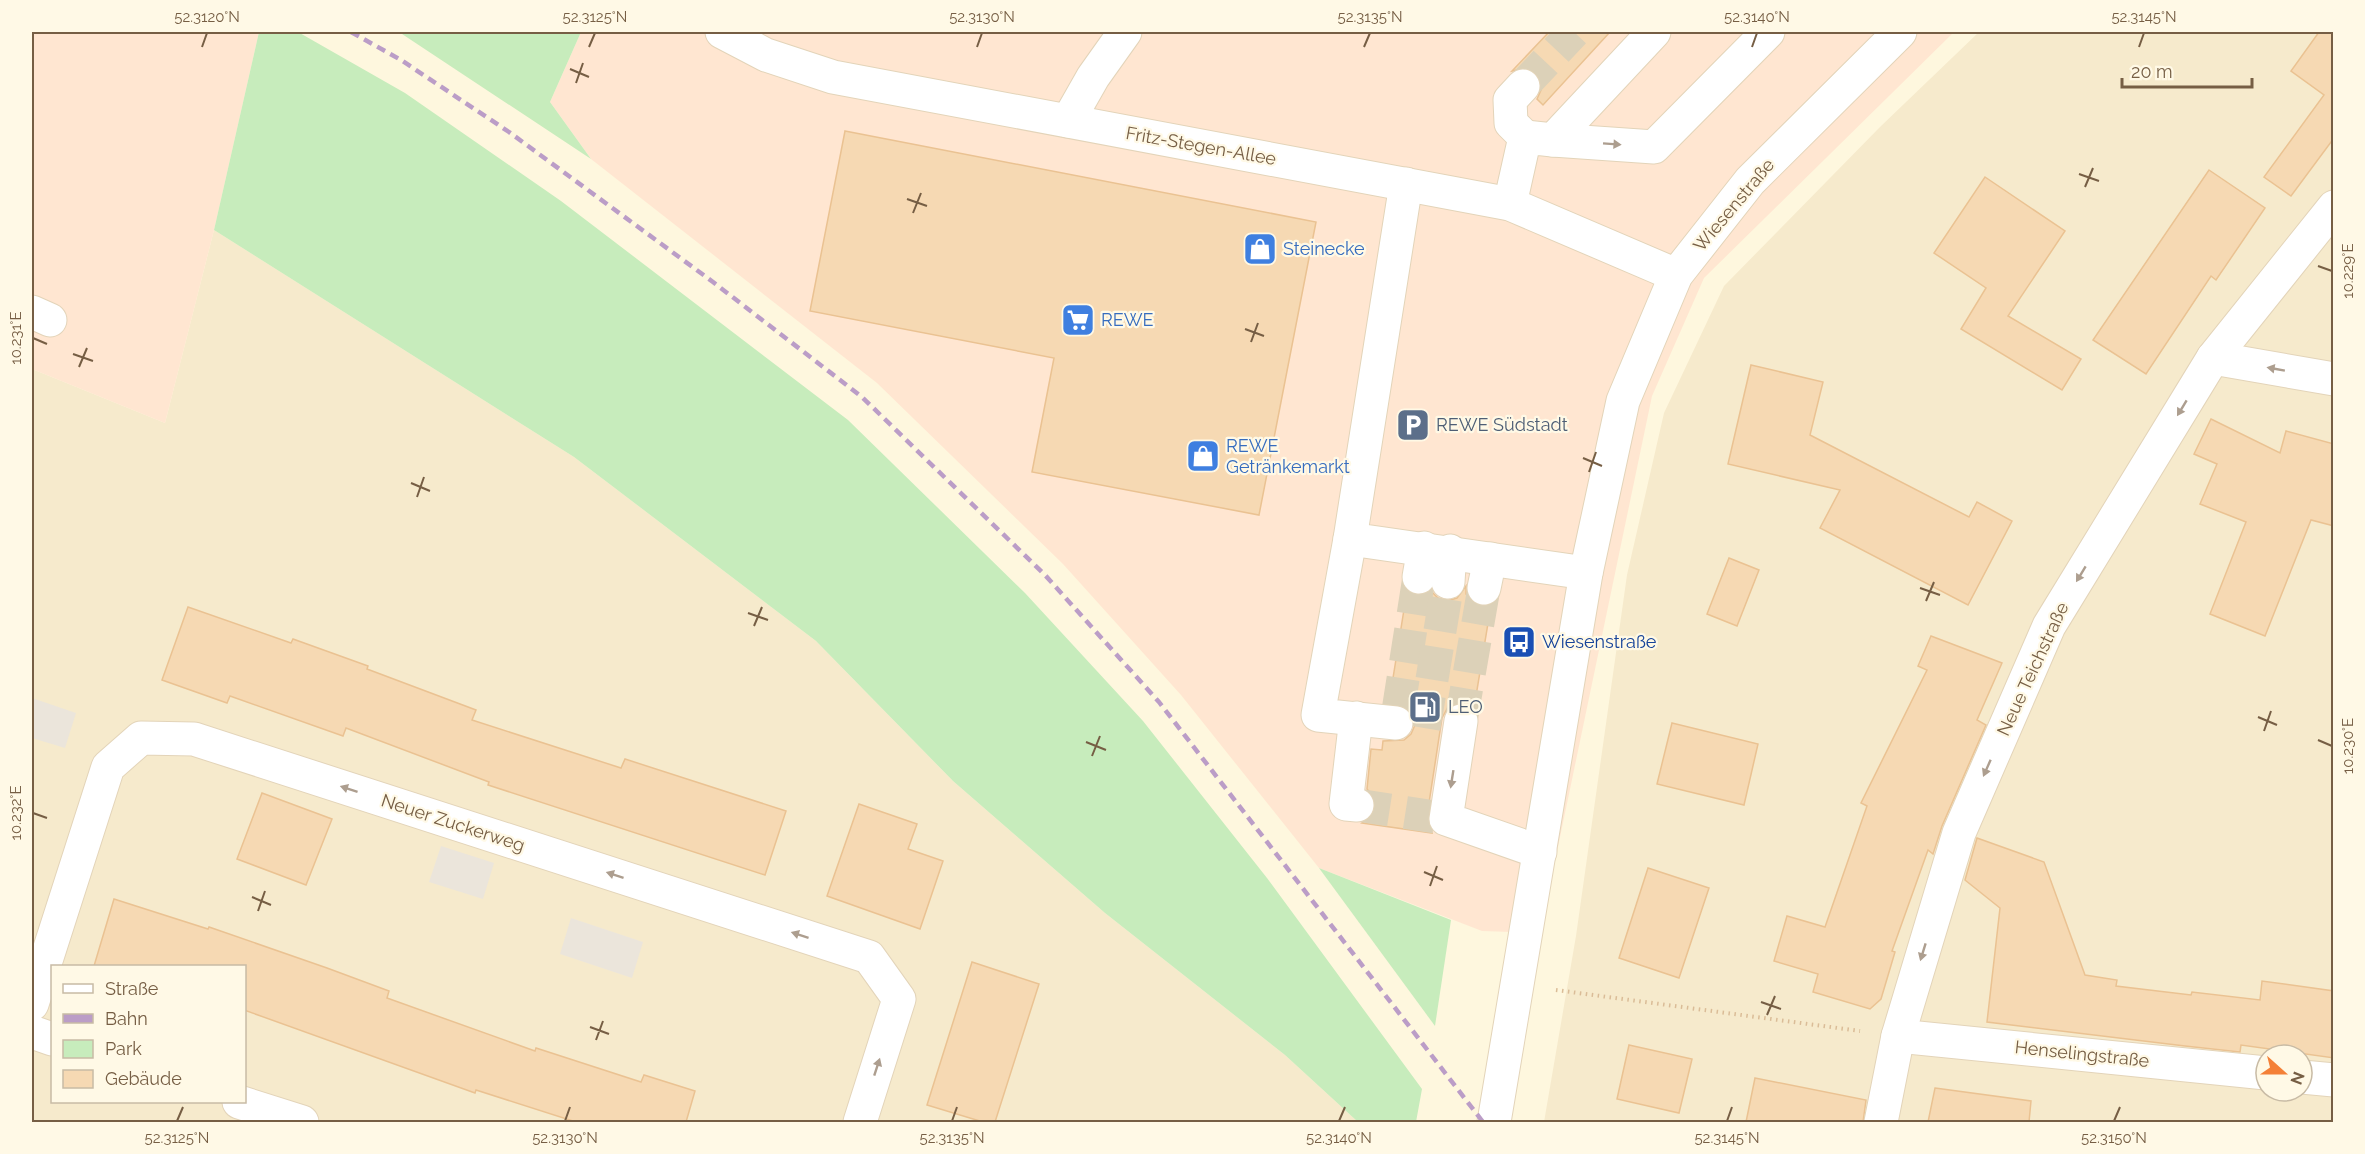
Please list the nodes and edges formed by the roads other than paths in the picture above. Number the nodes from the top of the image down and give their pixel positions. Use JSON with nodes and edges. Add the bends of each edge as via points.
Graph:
{"nodes":[{"id":1,"x":722,"y":32,"type":"edge"},
{"id":2,"x":1125,"y":32,"type":"edge"},
{"id":3,"x":1654,"y":32,"type":"edge"},
{"id":4,"x":1768,"y":32,"type":"edge"},
{"id":5,"x":1900,"y":32,"type":"edge"},
{"id":6,"x":1523,"y":86,"type":"tunnel mouth"},
{"id":7,"x":1068,"y":121,"type":"junction"},
{"id":8,"x":1539,"y":139,"type":"junction"},
{"id":9,"x":1406,"y":183,"type":"junction"},
{"id":10,"x":1510,"y":204,"type":"junction"},
{"id":11,"x":2334,"y":207,"type":"edge"},
{"id":12,"x":1676,"y":275,"type":"junction"},
{"id":13,"x":2213,"y":358,"type":"junction"},
{"id":14,"x":2334,"y":379,"type":"edge"},
{"id":15,"x":1350,"y":539,"type":"junction"},
{"id":16,"x":1586,"y":573,"type":"junction"},
{"id":17,"x":1356,"y":717,"type":"junction"},
{"id":18,"x":1400,"y":720,"type":"dead end"},
{"id":19,"x":1456,"y":729,"type":"tunnel mouth"},
{"id":20,"x":1358,"y":805,"type":"dead end"},
{"id":21,"x":1540,"y":852,"type":"junction"},
{"id":22,"x":32,"y":1004,"type":"edge"},
{"id":23,"x":32,"y":1032,"type":"edge"},
{"id":24,"x":1898,"y":1036,"type":"junction"},
{"id":25,"x":51,"y":1039,"type":"edge"},
{"id":26,"x":2254,"y":1072,"type":"edge"},
{"id":27,"x":2314,"y":1078,"type":"edge"},
{"id":28,"x":2334,"y":1080,"type":"edge"},
{"id":29,"x":245,"y":1103,"type":"edge"},
{"id":30,"x":302,"y":1122,"type":"edge"},
{"id":31,"x":860,"y":1122,"type":"edge"},
{"id":32,"x":1494,"y":1122,"type":"edge"},
{"id":33,"x":1881,"y":1122,"type":"edge"}],
"edges":[{"from":1,"to":7,"type":"street","name":"Fritz-Stegen-Allee","via":[[766,56],[833,77]]},
{"from":2,"to":7,"type":"street"},
{"from":3,"to":8,"type":"street"},
{"from":8,"to":4,"type":"street","one_way":true,"via":[[1654,147]]},
{"from":5,"to":12,"type":"street","name":"Wiesenstraße","via":[[1750,181]]},
{"from":6,"to":8,"type":"street","via":[[1510,100],[1511,123]]},
{"from":7,"to":9,"type":"street","name":"Fritz-Stegen-Allee"},
{"from":8,"to":10,"type":"street"},
{"from":9,"to":10,"type":"street","name":"Fritz-Stegen-Allee"},
{"from":9,"to":15,"type":"street"},
{"from":10,"to":12,"type":"street","name":"Fritz-Stegen-Allee"},
{"from":11,"to":13,"type":"street","name":"Neue Teichstraße"},
{"from":12,"to":16,"type":"street","name":"Wiesenstraße","via":[[1623,401]]},
{"from":14,"to":13,"type":"street","one_way":true},
{"from":13,"to":24,"type":"street","name":"Neue Teichstraße","one_way":true,"via":[[2049,626],[1959,833]]},
{"from":15,"to":16,"type":"street","via":[[1435,565],[1487,573]]},
{"from":15,"to":17,"type":"street","via":[[1318,715]]},
{"from":16,"to":21,"type":"street","name":"Wiesenstraße"},
{"from":17,"to":18,"type":"street"},
{"from":17,"to":20,"type":"street","via":[[1346,804]]},
{"from":19,"to":21,"type":"street","one_way":true,"via":[[1441,818]]},
{"from":21,"to":32,"type":"street","name":"Wiesenstraße"},
{"from":31,"to":22,"type":"street","name":"Neuer Zuckerweg","one_way":true,"via":[[899,999],[869,957],[194,739],[141,738],[108,767]]},
{"from":23,"to":25,"type":"street"},
{"from":24,"to":26,"type":"street","name":"Henselingstraße"},
{"from":24,"to":33,"type":"street","name":"Neue Teichstraße"},
{"from":27,"to":28,"type":"street"},
{"from":29,"to":30,"type":"street"}]}
